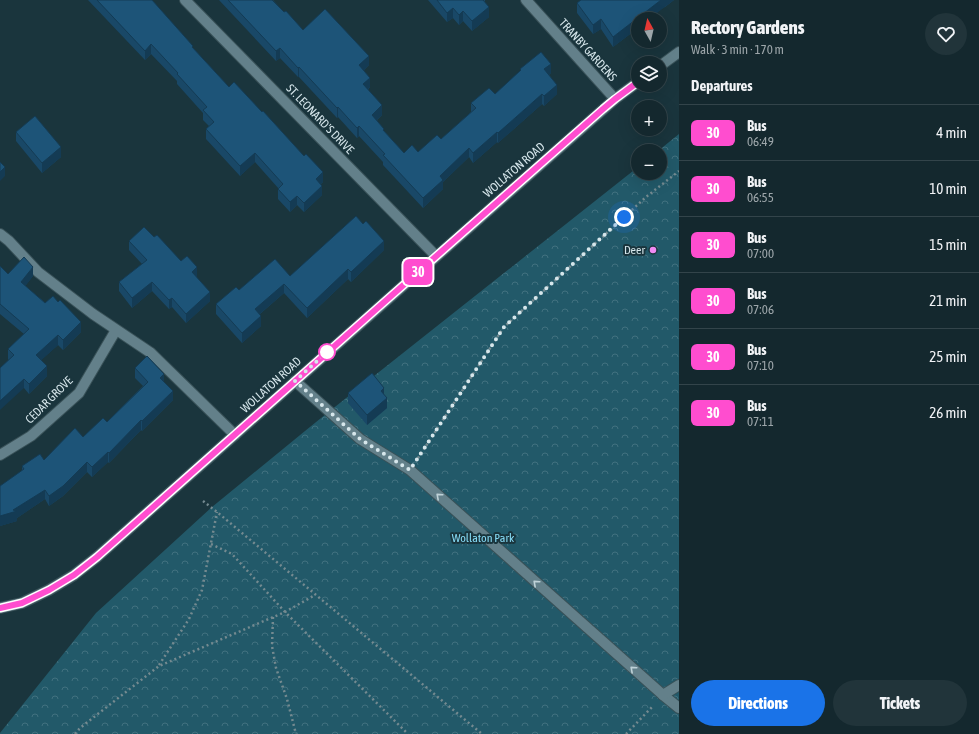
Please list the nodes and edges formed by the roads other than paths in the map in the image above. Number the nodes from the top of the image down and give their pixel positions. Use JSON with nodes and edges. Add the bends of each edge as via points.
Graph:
{"nodes":[{"id":1,"x":185,"y":0,"type":"edge"},
{"id":2,"x":526,"y":0,"type":"edge"},
{"id":3,"x":679,"y":52,"type":"edge"},
{"id":4,"x":667,"y":61,"type":"edge"},
{"id":5,"x":631,"y":87,"type":"edge"},
{"id":6,"x":615,"y":99,"type":"junction"},
{"id":7,"x":0,"y":234,"type":"edge"},
{"id":8,"x":436,"y":256,"type":"junction"},
{"id":9,"x":116,"y":330,"type":"junction"},
{"id":10,"x":295,"y":381,"type":"junction"},
{"id":11,"x":235,"y":436,"type":"junction"},
{"id":12,"x":0,"y":455,"type":"edge"},
{"id":13,"x":0,"y":608,"type":"edge"},
{"id":14,"x":679,"y":685,"type":"edge"},
{"id":15,"x":663,"y":695,"type":"junction"},
{"id":16,"x":679,"y":708,"type":"edge"}],
"edges":[{"from":1,"to":8,"type":"street","name":"ST. LEONARD'S DRIVE"},
{"from":2,"to":6,"type":"street","name":"TRANBY GARDENS"},
{"from":3,"to":4,"type":"street"},
{"from":5,"to":6,"type":"street","name":"WOLLATON ROAD"},
{"from":6,"to":8,"type":"street","name":"WOLLATON ROAD"},
{"from":7,"to":9,"type":"street","via":[[38,272]]},
{"from":8,"to":10,"type":"street","name":"WOLLATON ROAD"},
{"from":9,"to":11,"type":"street","via":[[151,353]]},
{"from":9,"to":12,"type":"street","name":"CEDAR GROVE","via":[[79,393],[31,436]]},
{"from":10,"to":11,"type":"street","name":"WOLLATON ROAD"},
{"from":15,"to":10,"type":"street","one_way":true,"via":[[410,470],[360,439]]},
{"from":11,"to":13,"type":"street","name":"WOLLATON ROAD","via":[[74,575],[22,603]]},
{"from":14,"to":15,"type":"street"},
{"from":15,"to":16,"type":"street"}]}
